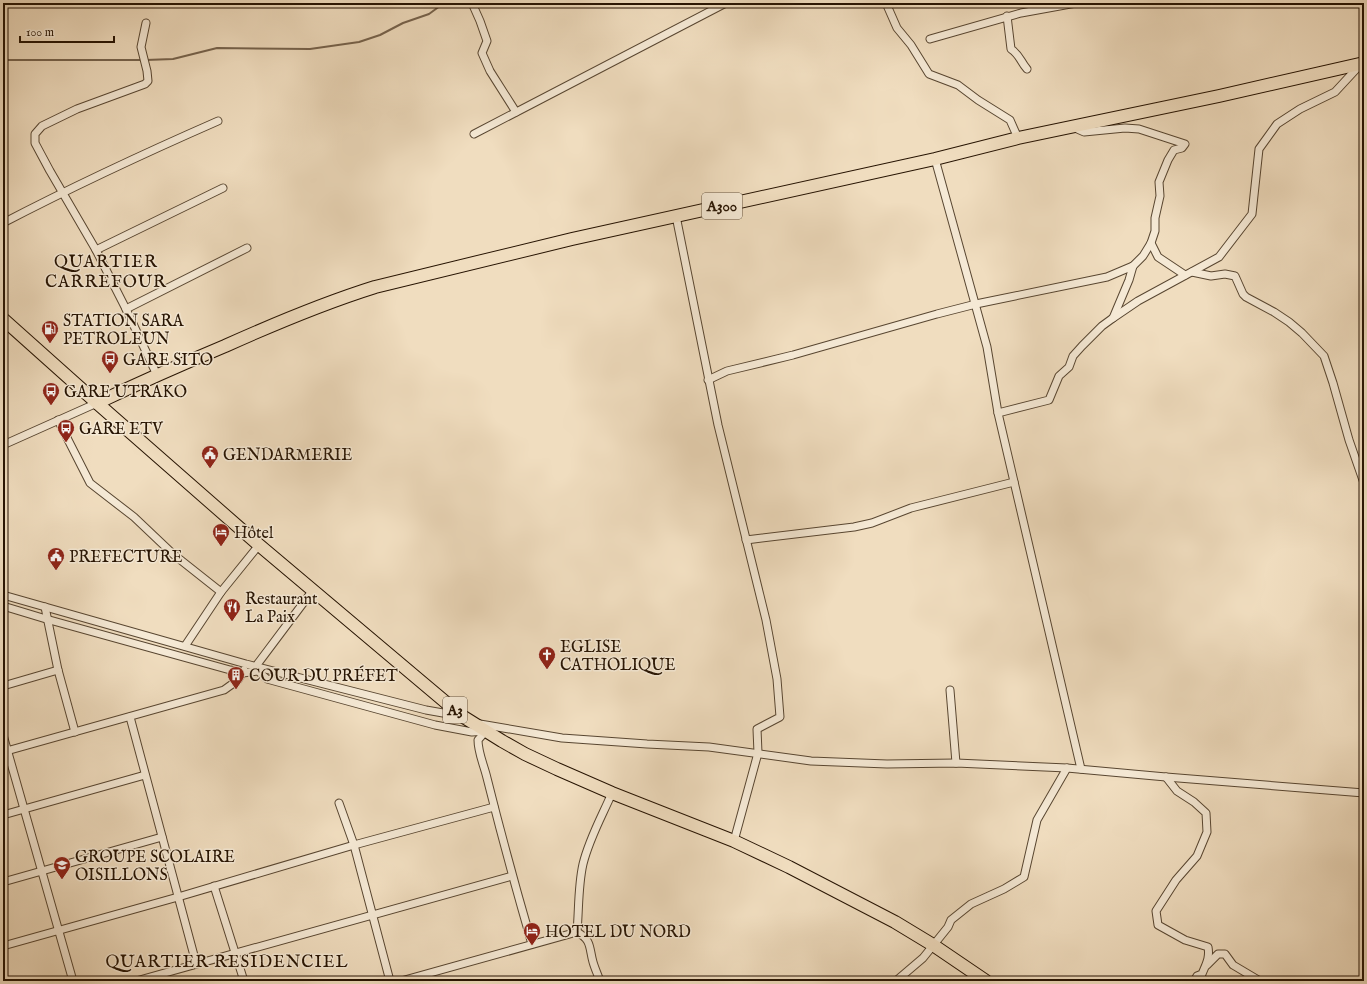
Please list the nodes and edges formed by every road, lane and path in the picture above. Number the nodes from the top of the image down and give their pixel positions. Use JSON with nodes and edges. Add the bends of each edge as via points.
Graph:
{"nodes":[{"id":1,"x":472,"y":3,"type":"edge"},
{"id":2,"x":726,"y":3,"type":"edge"},
{"id":3,"x":886,"y":3,"type":"edge"},
{"id":4,"x":1030,"y":3,"type":"edge"},
{"id":5,"x":1076,"y":3,"type":"edge"},
{"id":6,"x":1021,"y":13,"type":"junction"},
{"id":7,"x":1007,"y":16,"type":"junction"},
{"id":8,"x":146,"y":22,"type":"dead end"},
{"id":9,"x":930,"y":39,"type":"dead end"},
{"id":10,"x":1363,"y":63,"type":"edge"},
{"id":11,"x":1027,"y":69,"type":"dead end"},
{"id":12,"x":516,"y":112,"type":"junction"},
{"id":13,"x":218,"y":121,"type":"dead end"},
{"id":14,"x":1072,"y":127,"type":"junction"},
{"id":15,"x":474,"y":134,"type":"dead end"},
{"id":16,"x":1018,"y":138,"type":"junction"},
{"id":17,"x":935,"y":159,"type":"junction"},
{"id":18,"x":223,"y":188,"type":"dead end"},
{"id":19,"x":62,"y":192,"type":"junction"},
{"id":20,"x":676,"y":216,"type":"junction"},
{"id":21,"x":3,"y":223,"type":"edge"},
{"id":22,"x":1151,"y":243,"type":"junction"},
{"id":23,"x":247,"y":248,"type":"dead end"},
{"id":24,"x":96,"y":250,"type":"junction"},
{"id":25,"x":1132,"y":266,"type":"junction"},
{"id":26,"x":1188,"y":274,"type":"junction"},
{"id":27,"x":976,"y":304,"type":"junction"},
{"id":28,"x":126,"y":309,"type":"junction"},
{"id":29,"x":1113,"y":318,"type":"junction"},
{"id":30,"x":3,"y":319,"type":"edge"},
{"id":31,"x":157,"y":374,"type":"junction"},
{"id":32,"x":708,"y":380,"type":"junction"},
{"id":33,"x":97,"y":403,"type":"junction"},
{"id":34,"x":998,"y":413,"type":"junction"},
{"id":35,"x":58,"y":420,"type":"junction"},
{"id":36,"x":3,"y":445,"type":"edge"},
{"id":37,"x":1014,"y":482,"type":"junction"},
{"id":38,"x":1364,"y":483,"type":"edge"},
{"id":39,"x":746,"y":540,"type":"junction"},
{"id":40,"x":259,"y":545,"type":"junction"},
{"id":41,"x":313,"y":590,"type":"junction"},
{"id":42,"x":221,"y":592,"type":"junction"},
{"id":43,"x":3,"y":596,"type":"edge"},
{"id":44,"x":3,"y":606,"type":"edge"},
{"id":45,"x":45,"y":607,"type":"junction"},
{"id":46,"x":46,"y":619,"type":"junction"},
{"id":47,"x":185,"y":646,"type":"junction"},
{"id":48,"x":246,"y":664,"type":"junction"},
{"id":49,"x":256,"y":666,"type":"junction"},
{"id":50,"x":58,"y":670,"type":"junction"},
{"id":51,"x":243,"y":673,"type":"junction"},
{"id":52,"x":3,"y":686,"type":"edge"},
{"id":53,"x":950,"y":690,"type":"dead end"},
{"id":54,"x":130,"y":717,"type":"junction"},
{"id":55,"x":467,"y":719,"type":"junction"},
{"id":56,"x":486,"y":731,"type":"junction"},
{"id":57,"x":75,"y":732,"type":"junction"},
{"id":58,"x":3,"y":735,"type":"edge"},
{"id":59,"x":6,"y":751,"type":"edge"},
{"id":60,"x":758,"y":753,"type":"junction"},
{"id":61,"x":956,"y":763,"type":"junction"},
{"id":62,"x":1067,"y":768,"type":"junction"},
{"id":63,"x":1081,"y":769,"type":"junction"},
{"id":64,"x":145,"y":775,"type":"junction"},
{"id":65,"x":1166,"y":777,"type":"junction"},
{"id":66,"x":612,"y":793,"type":"junction"},
{"id":67,"x":1364,"y":793,"type":"edge"},
{"id":68,"x":339,"y":803,"type":"dead end"},
{"id":69,"x":494,"y":807,"type":"junction"},
{"id":70,"x":24,"y":809,"type":"junction"},
{"id":71,"x":3,"y":815,"type":"edge"},
{"id":72,"x":162,"y":836,"type":"junction"},
{"id":73,"x":734,"y":841,"type":"junction"},
{"id":74,"x":354,"y":846,"type":"junction"},
{"id":75,"x":42,"y":871,"type":"junction"},
{"id":76,"x":512,"y":876,"type":"junction"},
{"id":77,"x":3,"y":882,"type":"edge"},
{"id":78,"x":214,"y":886,"type":"junction"},
{"id":79,"x":178,"y":897,"type":"junction"},
{"id":80,"x":372,"y":914,"type":"junction"},
{"id":81,"x":58,"y":929,"type":"junction"},
{"id":82,"x":577,"y":932,"type":"junction"},
{"id":83,"x":532,"y":944,"type":"junction"},
{"id":84,"x":933,"y":945,"type":"junction"},
{"id":85,"x":3,"y":946,"type":"edge"},
{"id":86,"x":236,"y":952,"type":"junction"},
{"id":87,"x":196,"y":963,"type":"junction"},
{"id":88,"x":1206,"y":965,"type":"junction"},
{"id":89,"x":73,"y":981,"type":"edge"},
{"id":90,"x":136,"y":981,"type":"edge"},
{"id":91,"x":244,"y":981,"type":"edge"},
{"id":92,"x":390,"y":981,"type":"edge"},
{"id":93,"x":401,"y":981,"type":"edge"},
{"id":94,"x":600,"y":981,"type":"edge"},
{"id":95,"x":896,"y":981,"type":"edge"},
{"id":96,"x":986,"y":981,"type":"edge"},
{"id":97,"x":1194,"y":981,"type":"edge"},
{"id":98,"x":1260,"y":981,"type":"edge"}],
"edges":[{"from":1,"to":12,"type":"street","via":[[487,41],[482,53],[490,71]]},
{"from":2,"to":12,"type":"street"},
{"from":3,"to":16,"type":"street","via":[[897,28],[929,74],[958,85],[1010,120]]},
{"from":4,"to":6,"type":"street"},
{"from":5,"to":6,"type":"street"},
{"from":6,"to":7,"type":"street"},
{"from":7,"to":9,"type":"street"},
{"from":7,"to":11,"type":"street","via":[[1011,49],[1018,54]]},
{"from":8,"to":19,"type":"street","via":[[141,47],[148,81],[77,109],[42,126],[35,134],[36,143]]},
{"from":10,"to":14,"type":"highway","number":"A300"},
{"from":10,"to":26,"type":"street","via":[[1335,92],[1300,109],[1277,124],[1259,149],[1252,214],[1219,257]]},
{"from":12,"to":15,"type":"street"},
{"from":13,"to":19,"type":"street"},
{"from":14,"to":16,"type":"highway","number":"A300"},
{"from":14,"to":22,"type":"street","via":[[1084,132],[1139,129],[1186,144],[1174,150],[1159,182],[1160,196]]},
{"from":16,"to":17,"type":"highway","number":"A300"},
{"from":17,"to":20,"type":"highway","number":"A300"},
{"from":17,"to":27,"type":"street"},
{"from":18,"to":24,"type":"street"},
{"from":19,"to":21,"type":"street"},
{"from":19,"to":24,"type":"street"},
{"from":20,"to":31,"type":"highway","number":"A300","via":[[535,247],[375,287],[288,318]]},
{"from":20,"to":32,"type":"street"},
{"from":22,"to":25,"type":"street","via":[[1143,256]]},
{"from":22,"to":26,"type":"street","via":[[1158,257]]},
{"from":23,"to":28,"type":"street"},
{"from":24,"to":28,"type":"street"},
{"from":25,"to":27,"type":"street","via":[[1108,277]]},
{"from":25,"to":29,"type":"street"},
{"from":26,"to":29,"type":"street","via":[[1138,301]]},
{"from":26,"to":38,"type":"street","via":[[1235,276],[1246,297],[1289,322],[1324,356]]},
{"from":27,"to":32,"type":"street","via":[[726,371]]},
{"from":27,"to":34,"type":"street","via":[[987,347]]},
{"from":28,"to":31,"type":"street"},
{"from":29,"to":34,"type":"street","via":[[1073,356],[1069,366],[1059,376],[1049,400]]},
{"from":30,"to":33,"type":"highway","number":"A3"},
{"from":31,"to":33,"type":"highway","number":"A300"},
{"from":32,"to":39,"type":"street"},
{"from":33,"to":35,"type":"street"},
{"from":33,"to":40,"type":"highway","number":"A3"},
{"from":34,"to":37,"type":"street"},
{"from":35,"to":36,"type":"street"},
{"from":35,"to":42,"type":"street","via":[[90,483],[134,517],[173,554]]},
{"from":37,"to":39,"type":"street","via":[[911,508],[854,527]]},
{"from":37,"to":63,"type":"street"},
{"from":39,"to":60,"type":"street","via":[[766,620],[777,679],[780,717],[757,729]]},
{"from":40,"to":41,"type":"highway","number":"A3"},
{"from":40,"to":42,"type":"street"},
{"from":41,"to":49,"type":"street"},
{"from":41,"to":55,"type":"highway","number":"A3"},
{"from":42,"to":47,"type":"street"},
{"from":43,"to":45,"type":"street"},
{"from":44,"to":46,"type":"street"},
{"from":45,"to":46,"type":"street"},
{"from":45,"to":47,"type":"street"},
{"from":46,"to":50,"type":"street"},
{"from":46,"to":51,"type":"street"},
{"from":47,"to":48,"type":"street"},
{"from":48,"to":49,"type":"street"},
{"from":48,"to":51,"type":"street"},
{"from":49,"to":55,"type":"street"},
{"from":50,"to":52,"type":"street"},
{"from":50,"to":57,"type":"street"},
{"from":51,"to":54,"type":"street","via":[[224,690]]},
{"from":51,"to":56,"type":"street","via":[[258,671],[267,679],[435,725],[472,732]]},
{"from":53,"to":61,"type":"street"},
{"from":54,"to":57,"type":"street"},
{"from":54,"to":64,"type":"street"},
{"from":55,"to":56,"type":"highway","number":"A3"},
{"from":55,"to":60,"type":"street","via":[[506,729],[562,738],[709,747]]},
{"from":56,"to":66,"type":"highway","number":"A3","via":[[525,754]]},
{"from":56,"to":69,"type":"street","via":[[478,740],[478,746]]},
{"from":57,"to":59,"type":"street"},
{"from":58,"to":59,"type":"street"},
{"from":59,"to":70,"type":"street"},
{"from":60,"to":61,"type":"street","via":[[788,759],[837,763]]},
{"from":60,"to":73,"type":"street"},
{"from":61,"to":62,"type":"street"},
{"from":62,"to":63,"type":"street"},
{"from":62,"to":84,"type":"street","via":[[1036,820],[1024,876],[1004,889],[970,904],[951,920]]},
{"from":63,"to":65,"type":"street"},
{"from":64,"to":70,"type":"street"},
{"from":64,"to":72,"type":"street"},
{"from":65,"to":67,"type":"street"},
{"from":65,"to":88,"type":"street","via":[[1177,791],[1206,813],[1207,832],[1197,856],[1176,880],[1156,911],[1158,925],[1185,940],[1208,947]]},
{"from":66,"to":73,"type":"highway","number":"A3"},
{"from":66,"to":82,"type":"street","via":[[583,866]]},
{"from":68,"to":74,"type":"street"},
{"from":69,"to":74,"type":"street"},
{"from":69,"to":76,"type":"street"},
{"from":70,"to":71,"type":"street"},
{"from":70,"to":75,"type":"street"},
{"from":72,"to":75,"type":"street"},
{"from":72,"to":79,"type":"street"},
{"from":73,"to":84,"type":"highway","number":"A3","via":[[895,922]]},
{"from":74,"to":78,"type":"street"},
{"from":74,"to":80,"type":"street"},
{"from":75,"to":77,"type":"street"},
{"from":75,"to":81,"type":"street"},
{"from":76,"to":80,"type":"street"},
{"from":76,"to":83,"type":"street"},
{"from":78,"to":79,"type":"street"},
{"from":78,"to":86,"type":"street"},
{"from":79,"to":81,"type":"street"},
{"from":79,"to":87,"type":"street"},
{"from":80,"to":86,"type":"street"},
{"from":80,"to":92,"type":"street"},
{"from":81,"to":85,"type":"street"},
{"from":81,"to":89,"type":"street"},
{"from":82,"to":83,"type":"street"},
{"from":82,"to":94,"type":"street","via":[[587,938]]},
{"from":83,"to":93,"type":"street"},
{"from":84,"to":95,"type":"street"},
{"from":84,"to":96,"type":"highway","number":"A3"},
{"from":86,"to":87,"type":"street"},
{"from":86,"to":91,"type":"street"},
{"from":87,"to":90,"type":"street"},
{"from":88,"to":97,"type":"street","via":[[1202,974]]},
{"from":88,"to":98,"type":"street","via":[[1218,954],[1224,954],[1233,965]]}]}
